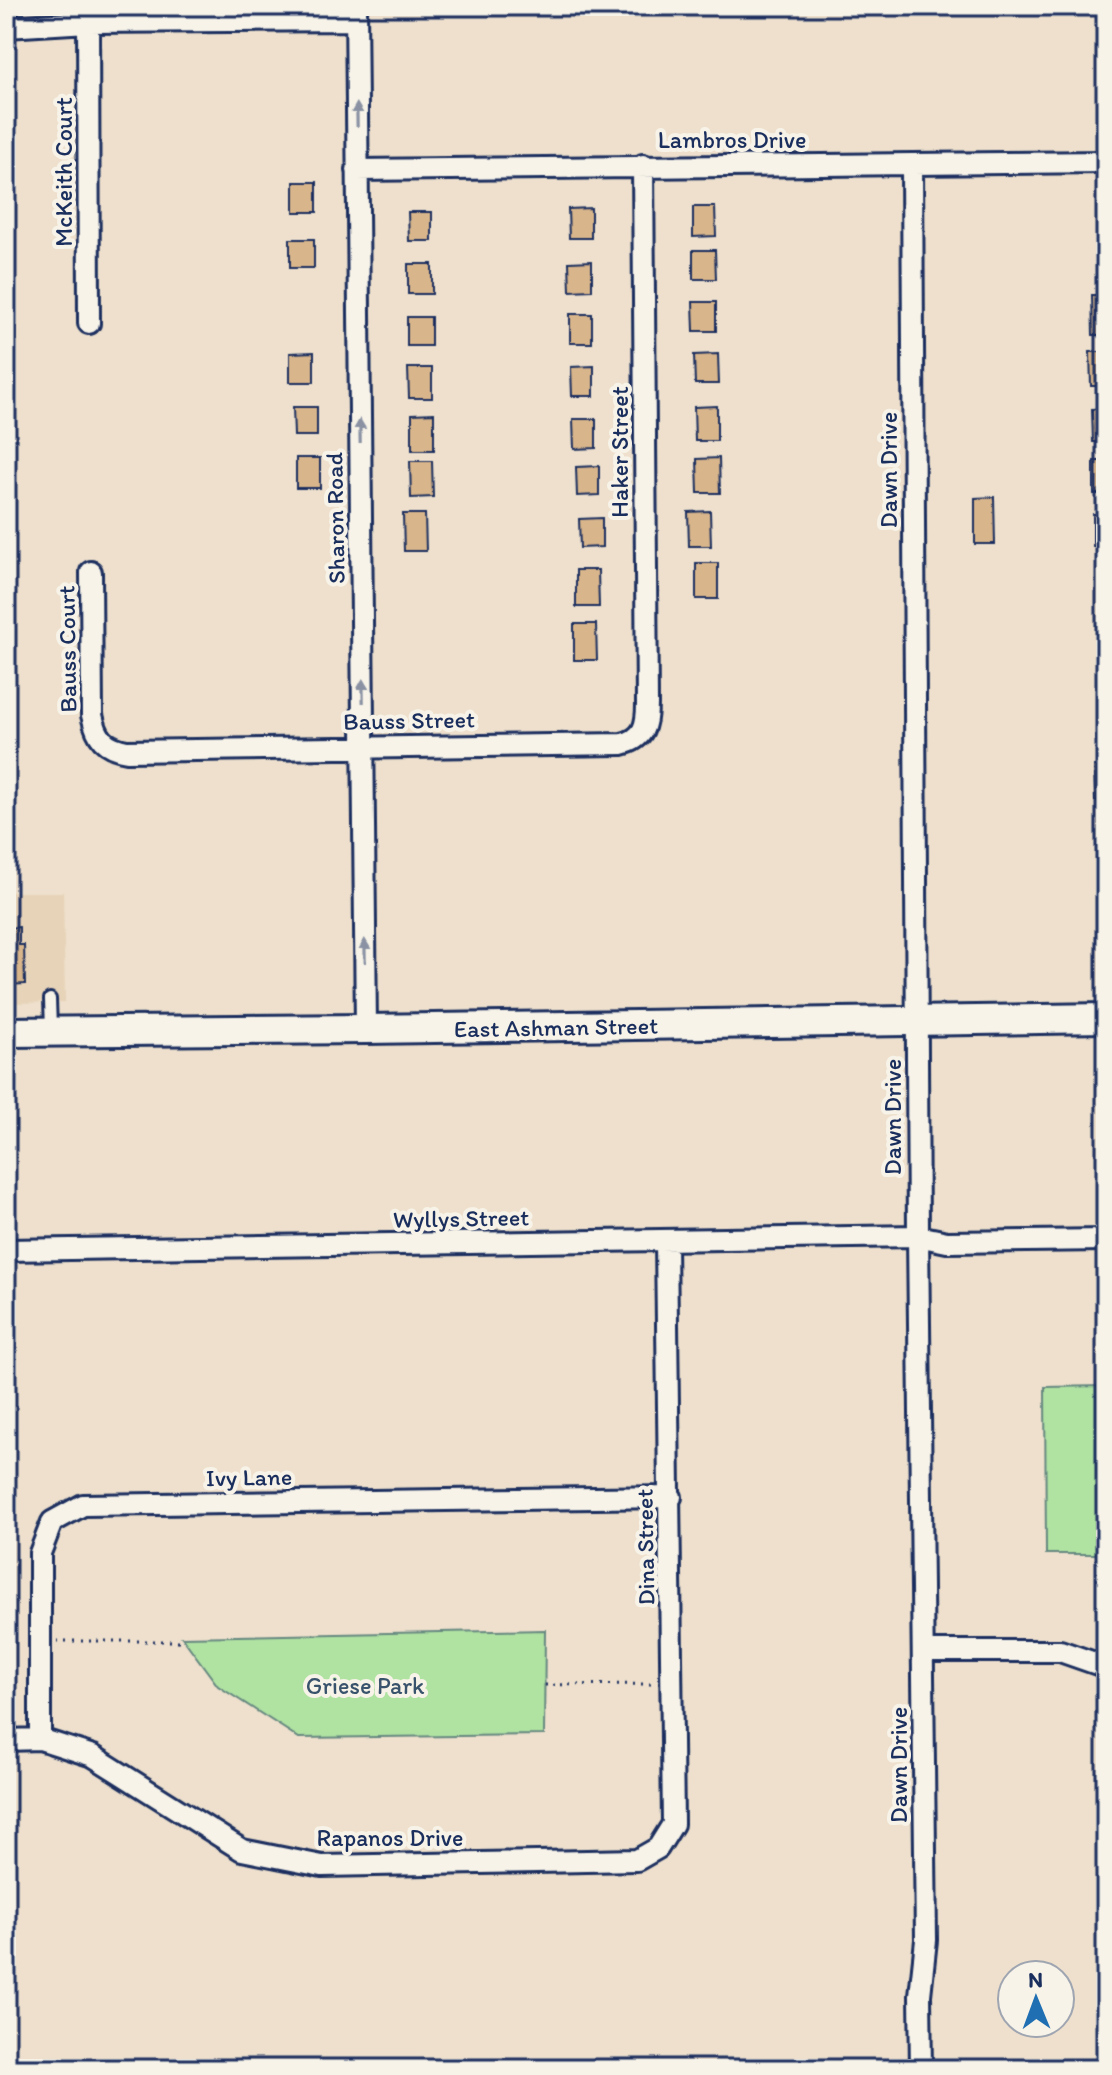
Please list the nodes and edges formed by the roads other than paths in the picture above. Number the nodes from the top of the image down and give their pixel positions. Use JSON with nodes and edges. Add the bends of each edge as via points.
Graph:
{"nodes":[{"id":1,"x":356,"y":13,"type":"edge"},
{"id":2,"x":88,"y":14,"type":"edge"},
{"id":3,"x":6,"y":27,"type":"edge"},
{"id":4,"x":1106,"y":162,"type":"edge"},
{"id":5,"x":643,"y":165,"type":"junction"},
{"id":6,"x":912,"y":165,"type":"junction"},
{"id":7,"x":357,"y":170,"type":"junction"},
{"id":8,"x":89,"y":323,"type":"dead end"},
{"id":9,"x":91,"y":572,"type":"dead end"},
{"id":10,"x":639,"y":737,"type":"joint"},
{"id":11,"x":363,"y":747,"type":"junction"},
{"id":12,"x":177,"y":750,"type":"joint"},
{"id":13,"x":50,"y":999,"type":"dead end"},
{"id":14,"x":1106,"y":1018,"type":"edge"},
{"id":15,"x":918,"y":1022,"type":"junction"},
{"id":16,"x":366,"y":1029,"type":"junction"},
{"id":17,"x":51,"y":1031,"type":"junction"},
{"id":18,"x":6,"y":1032,"type":"edge"},
{"id":19,"x":918,"y":1236,"type":"junction"},
{"id":20,"x":1106,"y":1240,"type":"edge"},
{"id":21,"x":666,"y":1241,"type":"junction"},
{"id":22,"x":6,"y":1250,"type":"edge"},
{"id":23,"x":671,"y":1497,"type":"junction"},
{"id":24,"x":923,"y":1651,"type":"junction"},
{"id":25,"x":1106,"y":1667,"type":"edge"},
{"id":26,"x":40,"y":1739,"type":"junction"},
{"id":27,"x":6,"y":1740,"type":"edge"},
{"id":28,"x":658,"y":1848,"type":"joint"},
{"id":29,"x":921,"y":2069,"type":"edge"}],
"edges":[{"from":1,"to":2,"type":"street"},
{"from":7,"to":1,"type":"street","name":"Sharon Road","one_way":true},
{"from":2,"to":3,"type":"street"},
{"from":2,"to":8,"type":"street","name":"McKeith Court"},
{"from":4,"to":6,"type":"street","name":"Lambros Drive"},
{"from":5,"to":6,"type":"street","name":"Lambros Drive"},
{"from":5,"to":7,"type":"street","name":"Lambros Drive"},
{"from":5,"to":10,"type":"street","name":"Haker Street","via":[[647,704]]},
{"from":6,"to":15,"type":"street","name":"Dawn Drive"},
{"from":11,"to":7,"type":"street","name":"Sharon Road","one_way":true},
{"from":9,"to":12,"type":"street","name":"Bauss Court","via":[[95,731],[115,749]]},
{"from":10,"to":11,"type":"street","name":"Bauss Street","via":[[622,744]]},
{"from":11,"to":12,"type":"street","name":"Bauss Street"},
{"from":16,"to":11,"type":"street","name":"Sharon Road","one_way":true},
{"from":13,"to":17,"type":"lane"},
{"from":14,"to":15,"type":"street","name":"East Ashman Street"},
{"from":15,"to":16,"type":"street","name":"East Ashman Street"},
{"from":15,"to":19,"type":"street","name":"Dawn Drive"},
{"from":16,"to":17,"type":"street","name":"East Ashman Street"},
{"from":17,"to":18,"type":"street","name":"East Ashman Street"},
{"from":19,"to":20,"type":"street","name":"Wyllys Street","via":[[947,1242]]},
{"from":19,"to":21,"type":"street","name":"Wyllys Street"},
{"from":19,"to":24,"type":"street","name":"Dawn Drive"},
{"from":21,"to":22,"type":"street","name":"Wyllys Street"},
{"from":21,"to":23,"type":"street","name":"Dina Street"},
{"from":23,"to":26,"type":"street","name":"Ivy Lane","via":[[83,1505],[52,1522],[40,1553]]},
{"from":23,"to":28,"type":"street","name":"Dina Street","via":[[673,1824]]},
{"from":24,"to":25,"type":"street","via":[[1060,1651]]},
{"from":24,"to":29,"type":"street","name":"Dawn Drive","via":[[926,1940]]},
{"from":26,"to":27,"type":"street","name":"Rapanos Drive"},
{"from":26,"to":28,"type":"street","name":"Rapanos Drive","via":[[93,1756],[242,1850],[322,1866],[637,1860]]}]}
